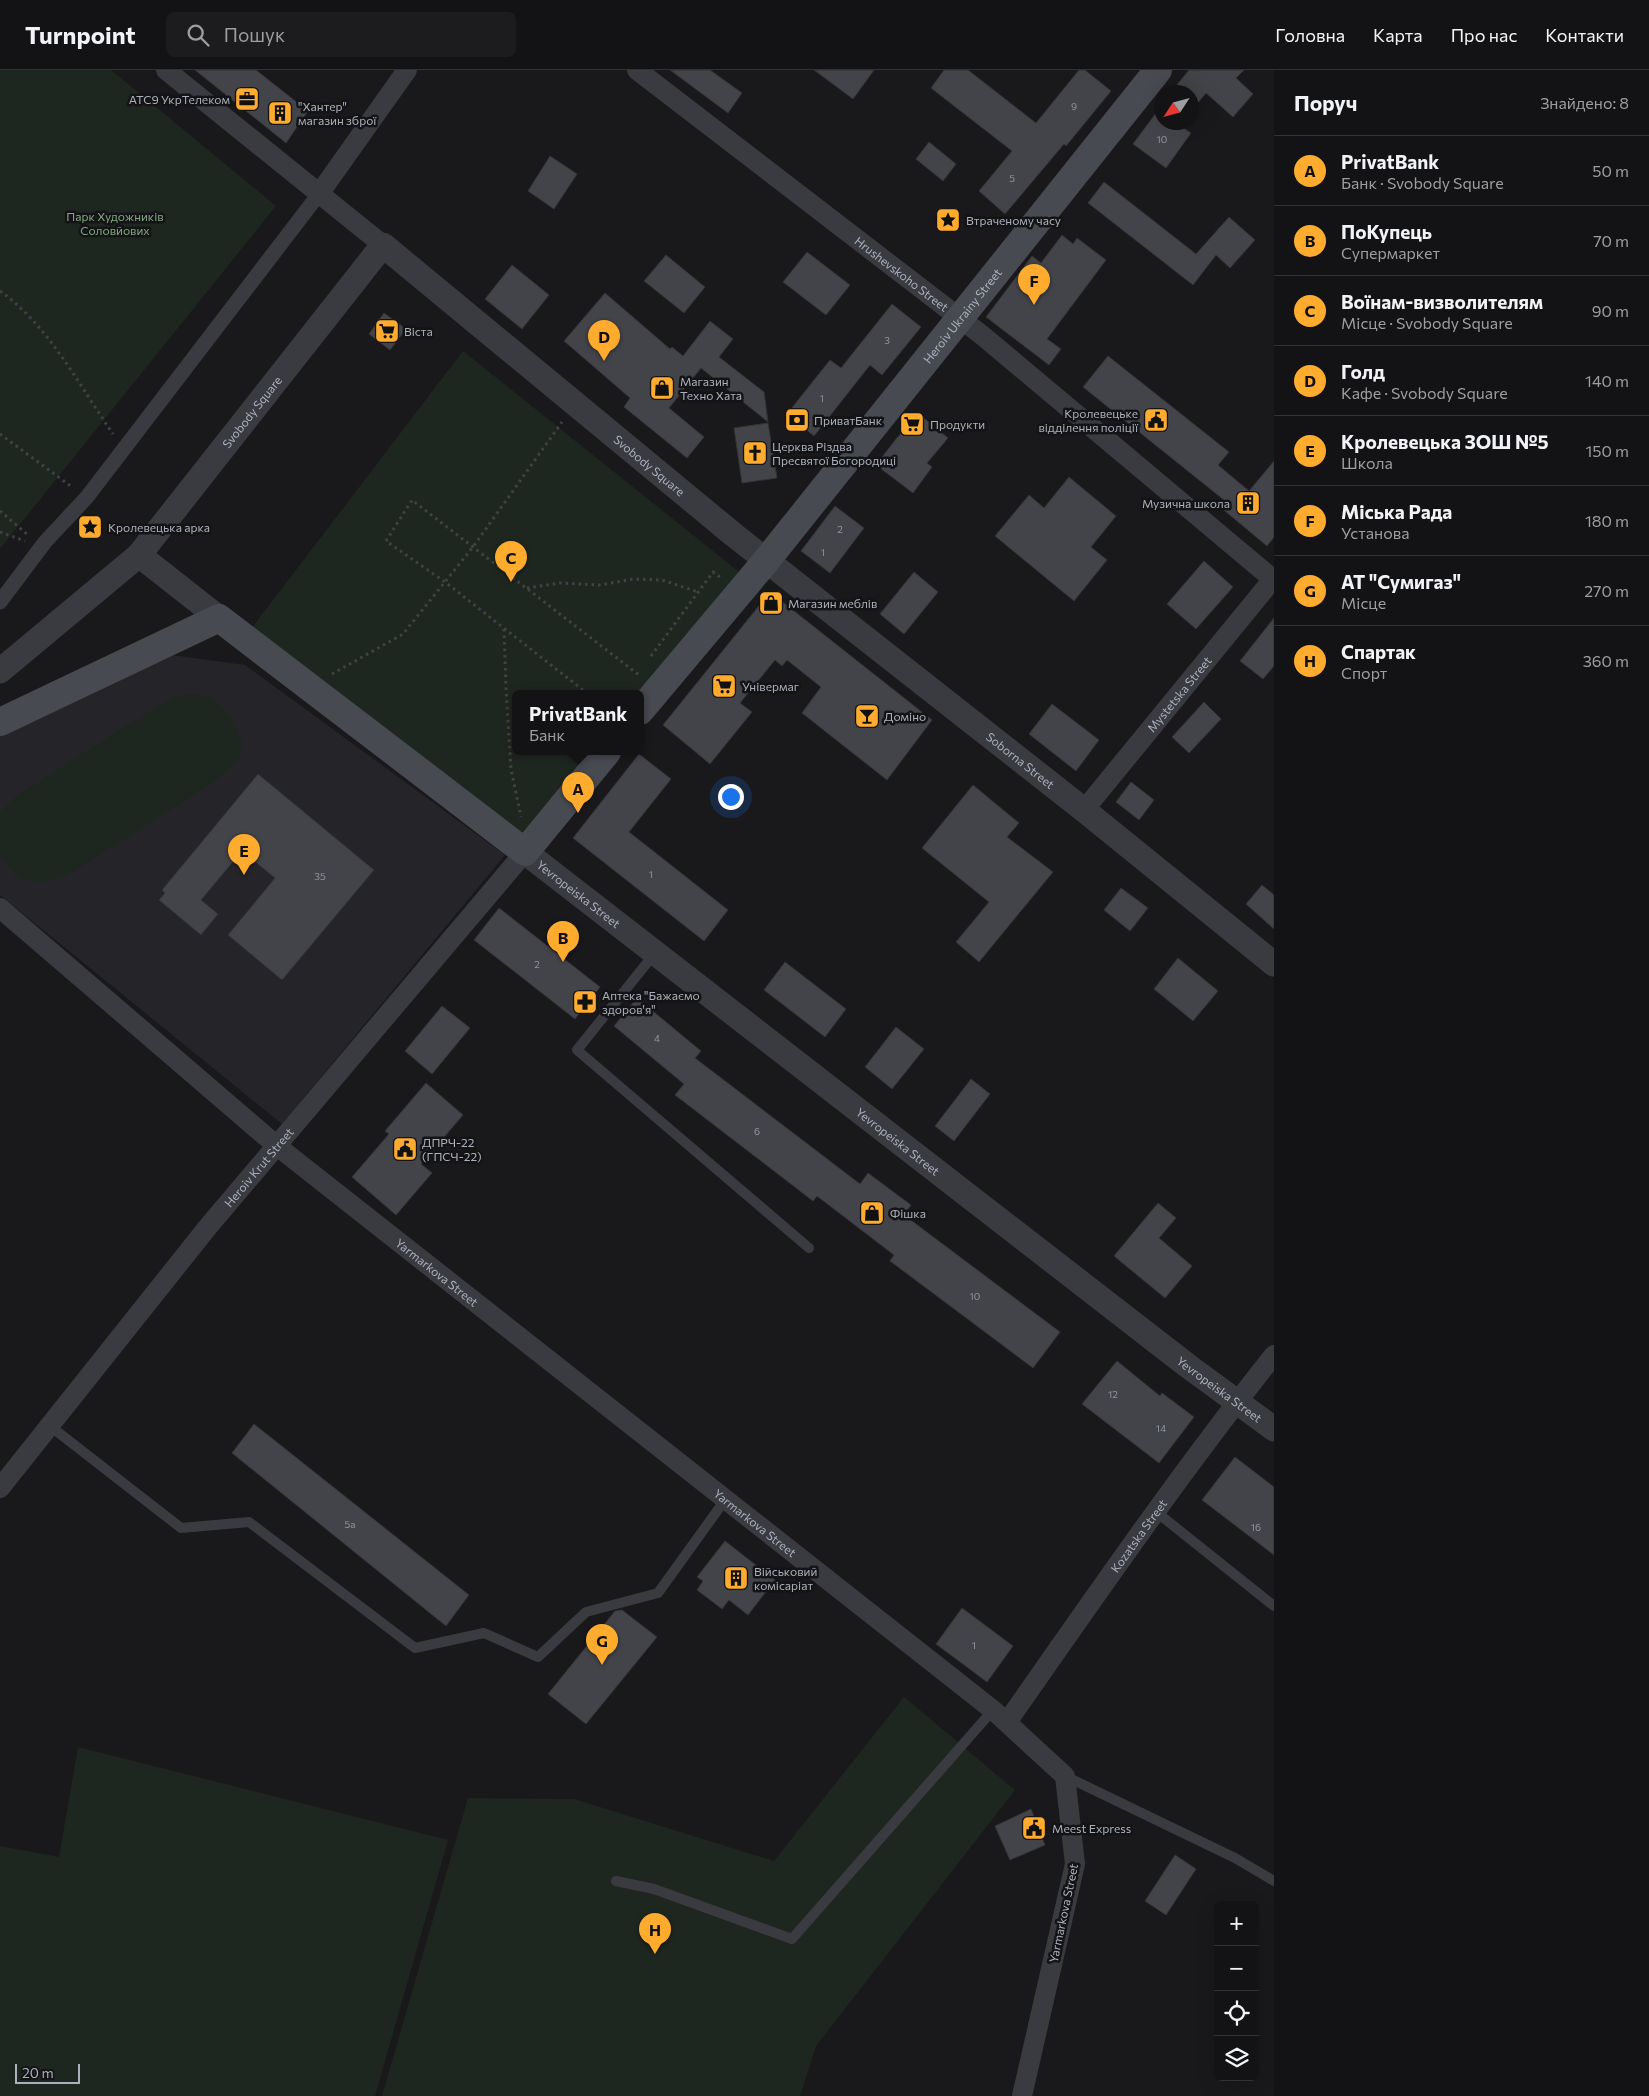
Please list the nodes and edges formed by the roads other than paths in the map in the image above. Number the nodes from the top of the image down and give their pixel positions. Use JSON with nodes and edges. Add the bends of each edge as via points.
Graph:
{"nodes":[{"id":1,"x":166,"y":70,"type":"edge"},
{"id":2,"x":407,"y":70,"type":"edge"},
{"id":3,"x":637,"y":70,"type":"edge"},
{"id":4,"x":1158,"y":70,"type":"edge"},
{"id":5,"x":319,"y":194,"type":"junction"},
{"id":6,"x":383,"y":245,"type":"junction"},
{"id":7,"x":960,"y":318,"type":"junction"},
{"id":8,"x":139,"y":555,"type":"junction"},
{"id":9,"x":766,"y":561,"type":"junction"},
{"id":10,"x":1274,"y":579,"type":"edge"},
{"id":11,"x":0,"y":602,"type":"edge"},
{"id":12,"x":219,"y":618,"type":"junction"},
{"id":13,"x":0,"y":671,"type":"edge"},
{"id":14,"x":644,"y":706,"type":"edge"},
{"id":15,"x":0,"y":722,"type":"edge"},
{"id":16,"x":604,"y":755,"type":"edge"},
{"id":17,"x":1084,"y":810,"type":"junction"},
{"id":18,"x":525,"y":852,"type":"junction"},
{"id":19,"x":0,"y":908,"type":"edge"},
{"id":20,"x":655,"y":954,"type":"junction"},
{"id":21,"x":1274,"y":964,"type":"edge"},
{"id":22,"x":277,"y":1146,"type":"junction"},
{"id":23,"x":809,"y":1248,"type":"dead end"},
{"id":24,"x":1274,"y":1355,"type":"edge"},
{"id":25,"x":1239,"y":1402,"type":"junction"},
{"id":26,"x":50,"y":1426,"type":"junction"},
{"id":27,"x":1274,"y":1429,"type":"edge"},
{"id":28,"x":0,"y":1488,"type":"edge"},
{"id":29,"x":725,"y":1500,"type":"junction"},
{"id":30,"x":1155,"y":1511,"type":"junction"},
{"id":31,"x":1274,"y":1606,"type":"edge"},
{"id":32,"x":1000,"y":1716,"type":"junction"},
{"id":33,"x":1065,"y":1776,"type":"junction"},
{"id":34,"x":616,"y":1881,"type":"dead end"},
{"id":35,"x":1274,"y":1881,"type":"edge"},
{"id":36,"x":1022,"y":2096,"type":"edge"}],
"edges":[{"from":1,"to":5,"type":"street","name":"Svobody Square"},
{"from":2,"to":5,"type":"street"},
{"from":3,"to":7,"type":"street","name":"Hrushevskoho Street"},
{"from":4,"to":7,"type":"main road","name":"Heroiv Ukrainy Street"},
{"from":5,"to":6,"type":"street","name":"Svobody Square"},
{"from":5,"to":11,"type":"street","via":[[87,498],[42,546]]},
{"from":6,"to":8,"type":"street","name":"Svobody Square"},
{"from":6,"to":9,"type":"street","name":"Svobody Square"},
{"from":7,"to":9,"type":"main road","name":"Heroiv Ukrainy Street"},
{"from":7,"to":10,"type":"street","name":"Hrushevskoho Street"},
{"from":8,"to":12,"type":"street"},
{"from":8,"to":13,"type":"street","name":"Svobody Square"},
{"from":9,"to":14,"type":"main road"},
{"from":9,"to":17,"type":"street","name":"Soborna Street"},
{"from":10,"to":17,"type":"street","name":"Mystetska Street"},
{"from":12,"to":15,"type":"main road"},
{"from":12,"to":18,"type":"main road"},
{"from":16,"to":18,"type":"main road"},
{"from":17,"to":21,"type":"street","name":"Soborna Street"},
{"from":18,"to":20,"type":"street","name":"Yevropeiska Street"},
{"from":18,"to":22,"type":"street","name":"Heroiv Krut Street"},
{"from":19,"to":22,"type":"street","name":"Yarmarkova Street"},
{"from":20,"to":23,"type":"lane","via":[[577,1050]]},
{"from":20,"to":25,"type":"street","name":"Yevropeiska Street"},
{"from":22,"to":26,"type":"street","name":"Heroiv Krut Street","via":[[207,1228]]},
{"from":22,"to":29,"type":"street","name":"Yarmarkova Street"},
{"from":24,"to":25,"type":"street","name":"Kozatska Street"},
{"from":25,"to":27,"type":"street","name":"Yevropeiska Street"},
{"from":25,"to":30,"type":"street","name":"Kozatska Street"},
{"from":26,"to":28,"type":"street","name":"Heroiv Krut Street"},
{"from":26,"to":29,"type":"lane","via":[[181,1528],[249,1522],[416,1648],[484,1632],[538,1657],[586,1612],[658,1593]]},
{"from":29,"to":32,"type":"street","name":"Yarmarkova Street"},
{"from":30,"to":31,"type":"lane"},
{"from":30,"to":32,"type":"street","name":"Kozatska Street"},
{"from":32,"to":33,"type":"street","name":"Yarmarkova Street"},
{"from":32,"to":34,"type":"lane","via":[[792,1939],[654,1889]]},
{"from":33,"to":35,"type":"lane","via":[[1236,1858]]},
{"from":33,"to":36,"type":"street","name":"Yarmarkova Street","via":[[1075,1864]]}]}
